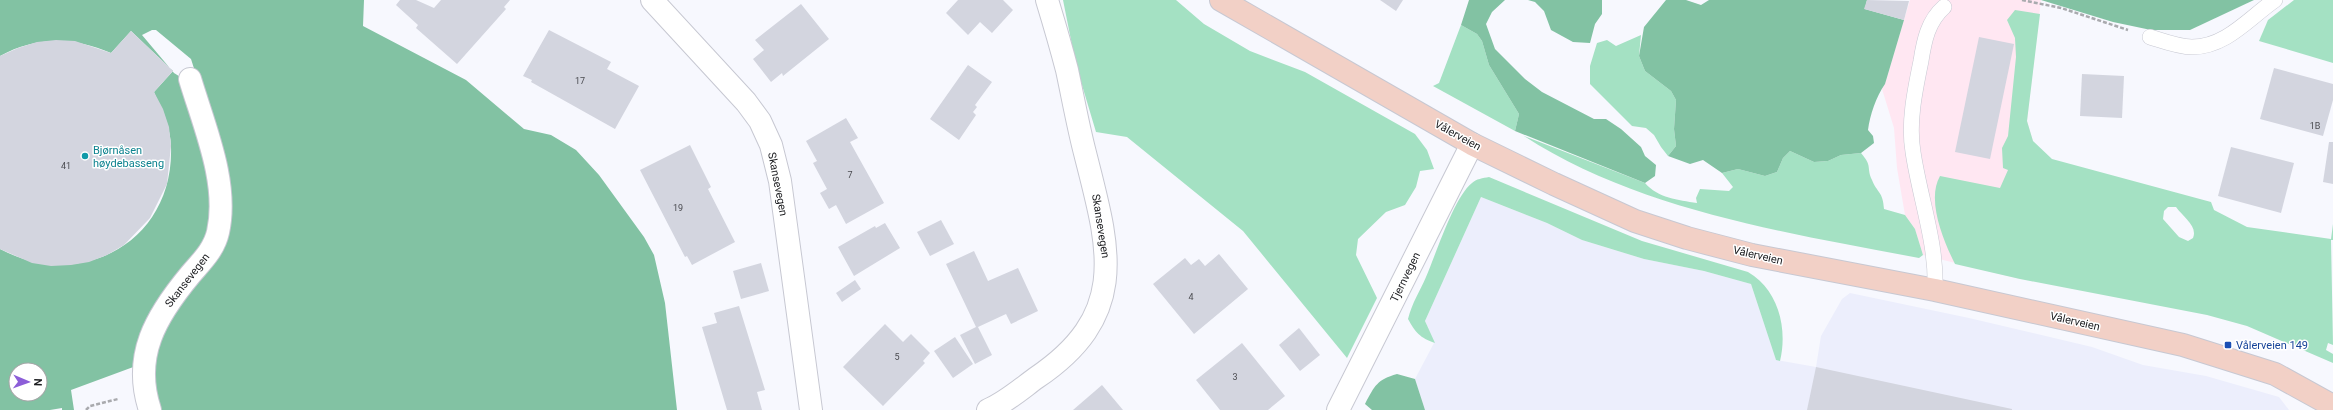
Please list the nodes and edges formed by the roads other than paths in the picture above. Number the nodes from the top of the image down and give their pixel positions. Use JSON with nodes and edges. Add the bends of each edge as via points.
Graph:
{"nodes":[{"id":1,"x":652,"y":0,"type":"edge"},
{"id":2,"x":1047,"y":0,"type":"edge"},
{"id":3,"x":1221,"y":0,"type":"edge"},
{"id":4,"x":2275,"y":0,"type":"edge"},
{"id":5,"x":1944,"y":7,"type":"dead end"},
{"id":6,"x":2150,"y":37,"type":"road end"},
{"id":7,"x":190,"y":79,"type":"dead end"},
{"id":8,"x":1472,"y":144,"type":"junction"},
{"id":9,"x":1935,"y":290,"type":"junction"},
{"id":10,"x":147,"y":401,"type":"edge"},
{"id":11,"x":2333,"y":406,"type":"edge"},
{"id":12,"x":991,"y":409,"type":"edge"},
{"id":13,"x":812,"y":410,"type":"edge"},
{"id":14,"x":1338,"y":410,"type":"edge"}],
"edges":[{"from":1,"to":13,"type":"street","name":"Skansevegen","via":[[746,102],[760,121],[771,145],[780,181]]},
{"from":2,"to":12,"type":"street","name":"Skansevegen","via":[[1099,207],[1107,265],[1104,290],[1093,322],[1060,362]]},
{"from":3,"to":8,"type":"street","name":"Vålerveien"},
{"from":4,"to":6,"type":"lane","via":[[2239,29],[2216,42],[2192,47]]},
{"from":5,"to":9,"type":"lane","via":[[1935,14],[1925,40],[1912,121],[1912,151],[1934,249]]},
{"from":7,"to":10,"type":"street","name":"Skansevegen","via":[[220,181],[220,220],[212,248],[168,302],[160,316],[145,356]]},
{"from":8,"to":9,"type":"street","name":"Vålerveien","via":[[1605,208],[1687,238],[1752,255]]},
{"from":8,"to":14,"type":"street","name":"Tjernvegen"},
{"from":9,"to":11,"type":"street","name":"Vålerveien","via":[[2184,345],[2275,374]]}]}
